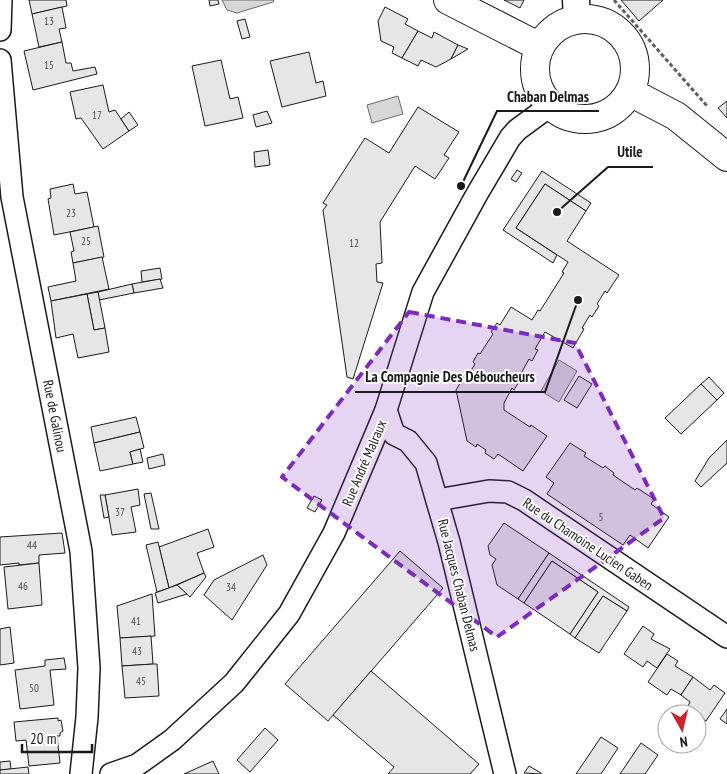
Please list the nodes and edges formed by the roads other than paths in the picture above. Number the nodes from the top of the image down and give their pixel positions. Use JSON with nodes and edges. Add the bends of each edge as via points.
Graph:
{"nodes":[{"id":1,"x":1,"y":0,"type":"edge"},
{"id":2,"x":448,"y":0,"type":"edge"},
{"id":3,"x":576,"y":10,"type":"edge"},
{"id":4,"x":0,"y":30,"type":"edge"},
{"id":5,"x":540,"y":47,"type":"junction"},
{"id":6,"x":0,"y":60,"type":"edge"},
{"id":7,"x":630,"y":92,"type":"junction"},
{"id":8,"x":551,"y":105,"type":"junction"},
{"id":9,"x":727,"y":158,"type":"edge"},
{"id":10,"x":386,"y":410,"type":"junction"},
{"id":11,"x":437,"y":500,"type":"junction"},
{"id":12,"x":727,"y":638,"type":"edge"},
{"id":13,"x":81,"y":774,"type":"edge"},
{"id":14,"x":112,"y":774,"type":"edge"},
{"id":15,"x":505,"y":774,"type":"edge"}],
"edges":[{"from":1,"to":4,"type":"street"},
{"from":2,"to":5,"type":"main road"},
{"from":3,"to":5,"type":"main road","via":[[549,34]]},
{"from":3,"to":7,"type":"main road","via":[[608,24],[621,33],[630,46],[635,61],[635,77]]},
{"from":5,"to":8,"type":"main road","via":[[535,62],[536,78],[541,93]]},
{"from":6,"to":13,"type":"street","name":"Rue de Galinou","via":[[12,197],[81,551],[89,668]]},
{"from":7,"to":8,"type":"main road","via":[[621,104],[594,118],[564,114]]},
{"from":7,"to":9,"type":"main road","via":[[676,116]]},
{"from":8,"to":10,"type":"street","name":"Rue André Malraux","via":[[510,138],[423,292]]},
{"from":10,"to":11,"type":"street","name":"Rue Jacques Chaban Delmas","via":[[394,434],[408,441],[426,463]]},
{"from":10,"to":14,"type":"street","name":"Rue André Malraux","via":[[334,533],[289,614],[234,683],[172,740],[137,765]]},
{"from":11,"to":12,"type":"street","name":"Rue du Chamoine Lucien Gaben","via":[[490,491],[508,492]]},
{"from":11,"to":15,"type":"street","name":"Rue Jacques Chaban Delmas"}]}
